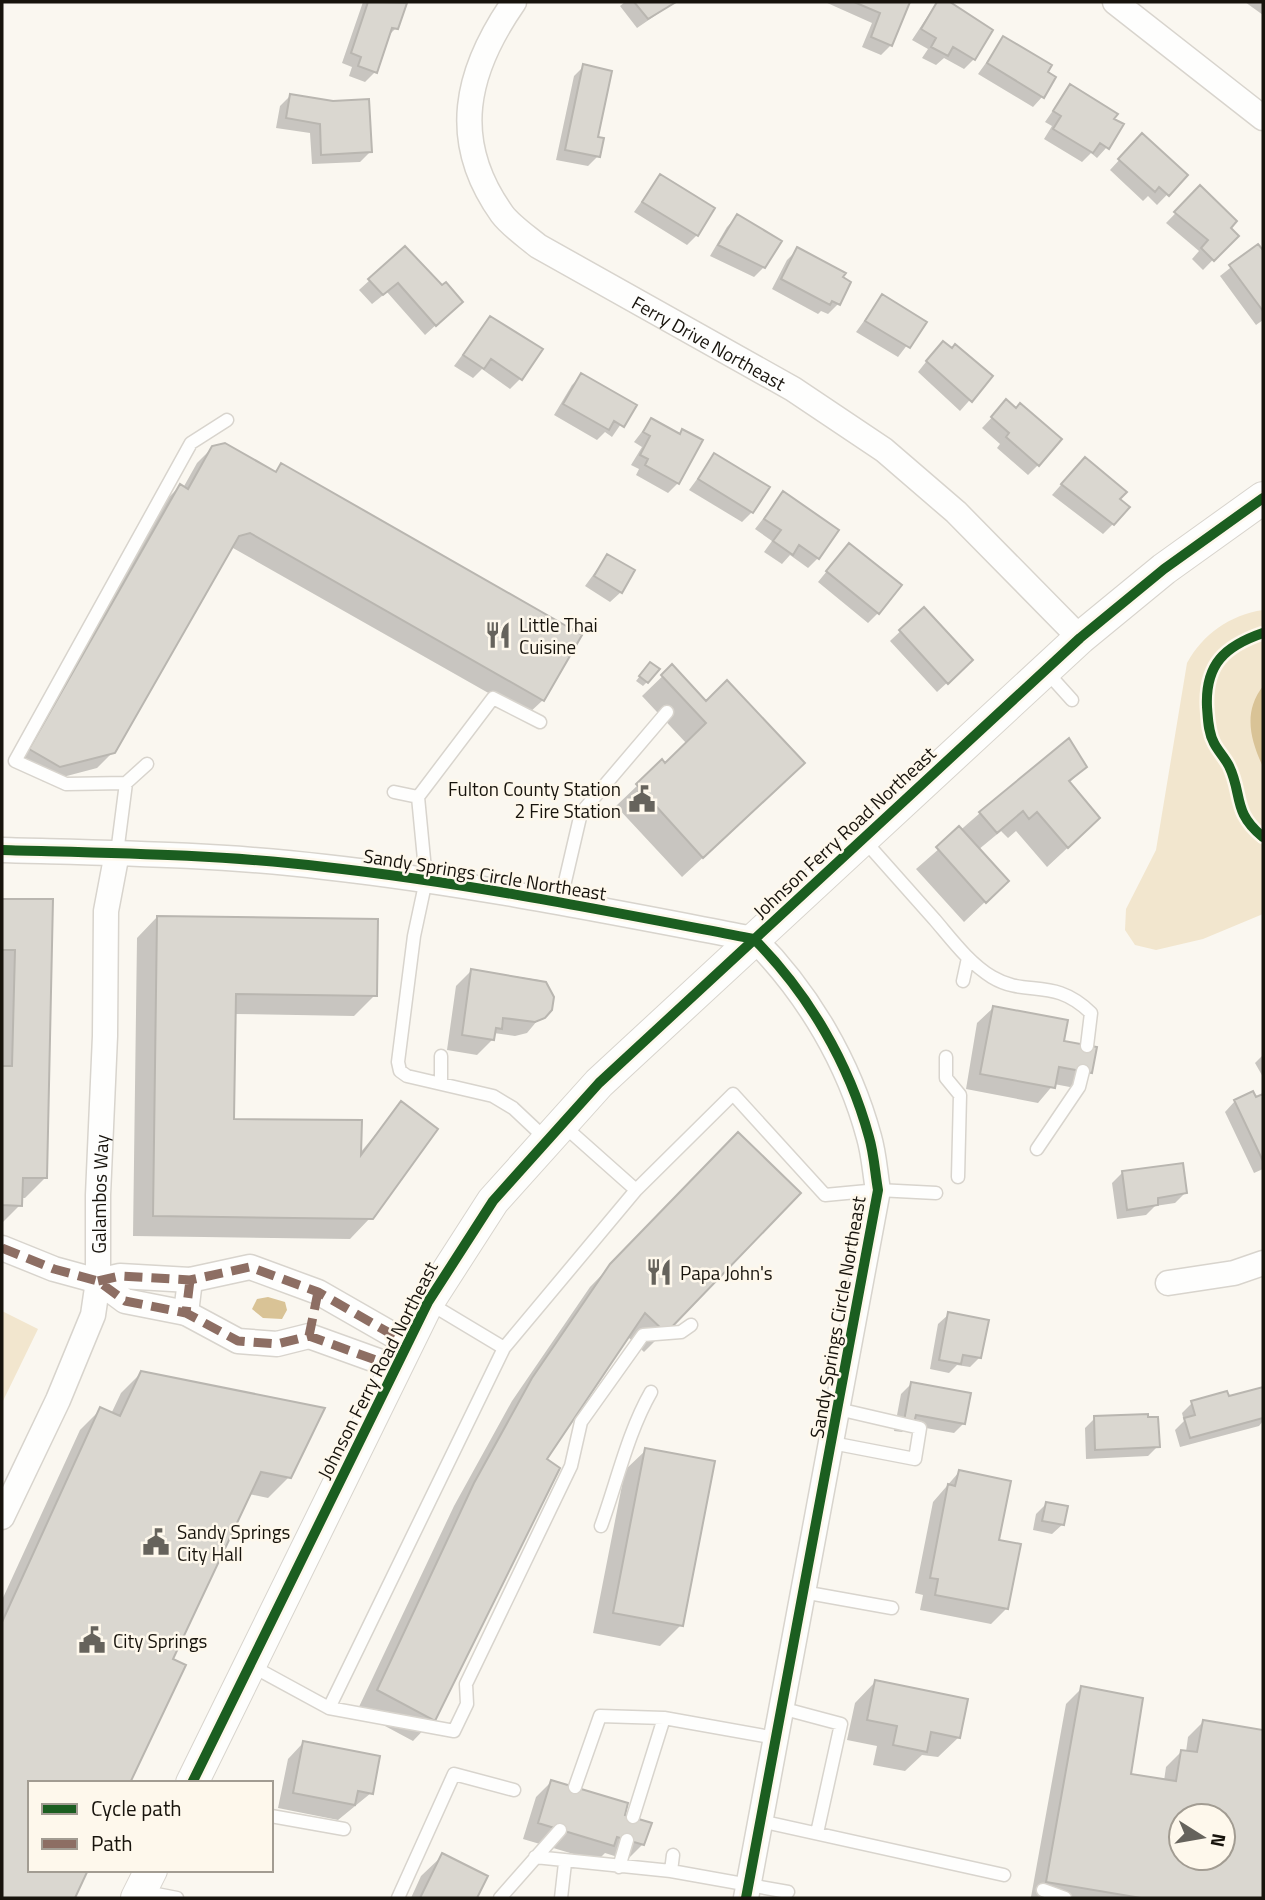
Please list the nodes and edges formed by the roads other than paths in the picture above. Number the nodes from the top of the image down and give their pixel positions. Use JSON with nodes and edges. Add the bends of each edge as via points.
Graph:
{"nodes":[{"id":1,"x":514,"y":2,"type":"edge"},
{"id":2,"x":1115,"y":2,"type":"edge"},
{"id":3,"x":1263,"y":118,"type":"edge"},
{"id":4,"x":227,"y":420,"type":"dead end"},
{"id":5,"x":1263,"y":498,"type":"edge"},
{"id":6,"x":1080,"y":638,"type":"junction"},
{"id":7,"x":1045,"y":670,"type":"junction"},
{"id":8,"x":1072,"y":700,"type":"dead end"},
{"id":9,"x":667,"y":712,"type":"dead end"},
{"id":10,"x":540,"y":722,"type":"dead end"},
{"id":11,"x":147,"y":764,"type":"dead end"},
{"id":12,"x":125,"y":783,"type":"junction"},
{"id":13,"x":394,"y":792,"type":"dead end"},
{"id":14,"x":418,"y":797,"type":"junction"},
{"id":15,"x":863,"y":839,"type":"junction"},
{"id":16,"x":2,"y":850,"type":"edge"},
{"id":17,"x":117,"y":853,"type":"junction"},
{"id":18,"x":426,"y":880,"type":"junction"},
{"id":19,"x":560,"y":903,"type":"junction"},
{"id":20,"x":754,"y":939,"type":"junction"},
{"id":21,"x":968,"y":958,"type":"junction"},
{"id":22,"x":963,"y":981,"type":"dead end"},
{"id":23,"x":1087,"y":1045,"type":"dead end"},
{"id":24,"x":441,"y":1056,"type":"dead end"},
{"id":25,"x":946,"y":1057,"type":"dead end"},
{"id":26,"x":1083,"y":1071,"type":"dead end"},
{"id":27,"x":441,"y":1083,"type":"junction"},
{"id":28,"x":555,"y":1132,"type":"junction"},
{"id":29,"x":1037,"y":1149,"type":"dead end"},
{"id":30,"x":958,"y":1177,"type":"dead end"},
{"id":31,"x":636,"y":1190,"type":"junction"},
{"id":32,"x":878,"y":1190,"type":"junction"},
{"id":33,"x":936,"y":1193,"type":"dead end"},
{"id":34,"x":2,"y":1248,"type":"edge"},
{"id":35,"x":1263,"y":1263,"type":"edge"},
{"id":36,"x":190,"y":1279,"type":"junction"},
{"id":37,"x":98,"y":1281,"type":"junction"},
{"id":38,"x":1168,"y":1283,"type":"dead end"},
{"id":39,"x":318,"y":1292,"type":"junction"},
{"id":40,"x":428,"y":1302,"type":"junction"},
{"id":41,"x":186,"y":1313,"type":"junction"},
{"id":42,"x":691,"y":1325,"type":"dead end"},
{"id":43,"x":309,"y":1336,"type":"junction"},
{"id":44,"x":505,"y":1348,"type":"junction"},
{"id":45,"x":401,"y":1355,"type":"junction"},
{"id":46,"x":652,"y":1392,"type":"dead end"},
{"id":47,"x":838,"y":1409,"type":"junction"},
{"id":48,"x":832,"y":1443,"type":"junction"},
{"id":49,"x":2,"y":1517,"type":"edge"},
{"id":50,"x":601,"y":1526,"type":"dead end"},
{"id":51,"x":803,"y":1592,"type":"junction"},
{"id":52,"x":892,"y":1608,"type":"dead end"},
{"id":53,"x":249,"y":1665,"type":"junction"},
{"id":54,"x":328,"y":1708,"type":"junction"},
{"id":55,"x":781,"y":1708,"type":"junction"},
{"id":56,"x":664,"y":1718,"type":"junction"},
{"id":57,"x":776,"y":1738,"type":"junction"},
{"id":58,"x":193,"y":1781,"type":"edge"},
{"id":59,"x":575,"y":1787,"type":"dead end"},
{"id":60,"x":514,"y":1790,"type":"dead end"},
{"id":61,"x":273,"y":1816,"type":"edge"},
{"id":62,"x":632,"y":1817,"type":"dead end"},
{"id":63,"x":760,"y":1821,"type":"junction"},
{"id":64,"x":344,"y":1829,"type":"dead end"},
{"id":65,"x":560,"y":1830,"type":"dead end"},
{"id":66,"x":817,"y":1833,"type":"junction"},
{"id":67,"x":626,"y":1840,"type":"dead end"},
{"id":68,"x":673,"y":1855,"type":"dead end"},
{"id":69,"x":535,"y":1857,"type":"junction"},
{"id":70,"x":565,"y":1863,"type":"junction"},
{"id":71,"x":619,"y":1867,"type":"junction"},
{"id":72,"x":671,"y":1871,"type":"junction"},
{"id":73,"x":1004,"y":1875,"type":"dead end"},
{"id":74,"x":143,"y":1887,"type":"edge"},
{"id":75,"x":1043,"y":1890,"type":"dead end"},
{"id":76,"x":747,"y":1892,"type":"edge"},
{"id":77,"x":788,"y":1892,"type":"dead end"},
{"id":78,"x":177,"y":1898,"type":"edge"},
{"id":79,"x":398,"y":1898,"type":"edge"},
{"id":80,"x":500,"y":1898,"type":"edge"},
{"id":81,"x":561,"y":1898,"type":"edge"},
{"id":82,"x":1065,"y":1898,"type":"edge"}],
"edges":[{"from":1,"to":6,"type":"street","name":"Ferry Drive Northeast","via":[[476,68],[468,122],[481,178],[503,215],[538,246],[793,389],[884,450],[956,512]]},
{"from":2,"to":3,"type":"street"},
{"from":4,"to":12,"type":"lane","via":[[191,443],[15,761],[66,785]]},
{"from":5,"to":6,"type":"street","name":"Johnson Ferry Road Northeast","via":[[1164,569]]},
{"from":6,"to":7,"type":"street","name":"Johnson Ferry Road Northeast"},
{"from":7,"to":8,"type":"lane"},
{"from":7,"to":15,"type":"street","name":"Johnson Ferry Road Northeast"},
{"from":9,"to":19,"type":"lane","via":[[581,813]]},
{"from":10,"to":14,"type":"lane","via":[[493,698]]},
{"from":11,"to":12,"type":"lane"},
{"from":12,"to":17,"type":"lane"},
{"from":13,"to":14,"type":"lane"},
{"from":14,"to":18,"type":"lane"},
{"from":15,"to":20,"type":"street","name":"Johnson Ferry Road Northeast"},
{"from":15,"to":21,"type":"lane"},
{"from":16,"to":17,"type":"street","name":"Sandy Springs Circle Northeast"},
{"from":17,"to":18,"type":"street","name":"Sandy Springs Circle Northeast","via":[[323,866]]},
{"from":17,"to":37,"type":"street","name":"Galambos Way","via":[[106,911]]},
{"from":18,"to":19,"type":"street","name":"Sandy Springs Circle Northeast"},
{"from":18,"to":27,"type":"lane","via":[[398,1062],[407,1076]]},
{"from":19,"to":20,"type":"street","name":"Sandy Springs Circle Northeast"},
{"from":20,"to":28,"type":"street","name":"Johnson Ferry Road Northeast","via":[[599,1083]]},
{"from":20,"to":32,"type":"street","name":"Sandy Springs Circle Northeast","via":[[781,966],[818,1017],[870,1138]]},
{"from":21,"to":22,"type":"lane"},
{"from":21,"to":23,"type":"lane","via":[[994,978],[1056,989],[1076,998],[1091,1013]]},
{"from":24,"to":27,"type":"lane"},
{"from":25,"to":30,"type":"lane","via":[[946,1078],[960,1095]]},
{"from":26,"to":29,"type":"lane","via":[[1079,1087]]},
{"from":27,"to":28,"type":"lane","via":[[493,1096]]},
{"from":28,"to":31,"type":"lane"},
{"from":28,"to":40,"type":"street","name":"Johnson Ferry Road Northeast","via":[[494,1201]]},
{"from":31,"to":32,"type":"lane","via":[[733,1094],[825,1195]]},
{"from":31,"to":44,"type":"lane"},
{"from":32,"to":33,"type":"lane"},
{"from":32,"to":47,"type":"street","name":"Sandy Springs Circle Northeast"},
{"from":34,"to":37,"type":"street"},
{"from":35,"to":38,"type":"street","via":[[1234,1273]]},
{"from":36,"to":37,"type":"street","via":[[120,1276]]},
{"from":36,"to":39,"type":"street","via":[[250,1267]]},
{"from":36,"to":41,"type":"street"},
{"from":37,"to":41,"type":"street","via":[[125,1301]]},
{"from":37,"to":49,"type":"street","name":"Galambos Way","via":[[93,1315],[81,1345]]},
{"from":39,"to":43,"type":"street"},
{"from":39,"to":45,"type":"street"},
{"from":40,"to":44,"type":"lane"},
{"from":40,"to":45,"type":"street","name":"Johnson Ferry Road Northeast"},
{"from":41,"to":43,"type":"street","via":[[238,1341],[277,1343]]},
{"from":42,"to":54,"type":"lane","via":[[681,1332],[643,1335],[581,1422],[571,1466],[466,1684],[467,1704],[454,1731]]},
{"from":43,"to":45,"type":"street"},
{"from":44,"to":54,"type":"lane"},
{"from":45,"to":53,"type":"street","name":"Johnson Ferry Road Northeast"},
{"from":46,"to":50,"type":"lane","via":[[635,1421]]},
{"from":47,"to":48,"type":"street","name":"Sandy Springs Circle Northeast"},
{"from":47,"to":48,"type":"lane","via":[[920,1428],[915,1459]]},
{"from":48,"to":51,"type":"street","name":"Sandy Springs Circle Northeast"},
{"from":51,"to":52,"type":"lane"},
{"from":51,"to":55,"type":"street","name":"Sandy Springs Circle Northeast"},
{"from":53,"to":54,"type":"lane"},
{"from":53,"to":58,"type":"street","name":"Johnson Ferry Road Northeast"},
{"from":55,"to":57,"type":"street","name":"Sandy Springs Circle Northeast"},
{"from":55,"to":66,"type":"lane","via":[[841,1724]]},
{"from":56,"to":57,"type":"lane","via":[[695,1731]]},
{"from":56,"to":59,"type":"lane","via":[[600,1716]]},
{"from":56,"to":62,"type":"lane"},
{"from":57,"to":63,"type":"street","name":"Sandy Springs Circle Northeast"},
{"from":60,"to":79,"type":"lane","via":[[454,1774]]},
{"from":61,"to":64,"type":"lane"},
{"from":63,"to":66,"type":"lane"},
{"from":63,"to":76,"type":"street","name":"Sandy Springs Circle Northeast"},
{"from":65,"to":69,"type":"lane"},
{"from":66,"to":73,"type":"lane"},
{"from":67,"to":71,"type":"lane"},
{"from":68,"to":72,"type":"lane"},
{"from":69,"to":70,"type":"lane"},
{"from":69,"to":80,"type":"lane"},
{"from":70,"to":71,"type":"lane"},
{"from":70,"to":81,"type":"lane"},
{"from":71,"to":72,"type":"lane"},
{"from":72,"to":76,"type":"lane"},
{"from":74,"to":78,"type":"lane"},
{"from":75,"to":82,"type":"lane"},
{"from":76,"to":77,"type":"lane"}]}
